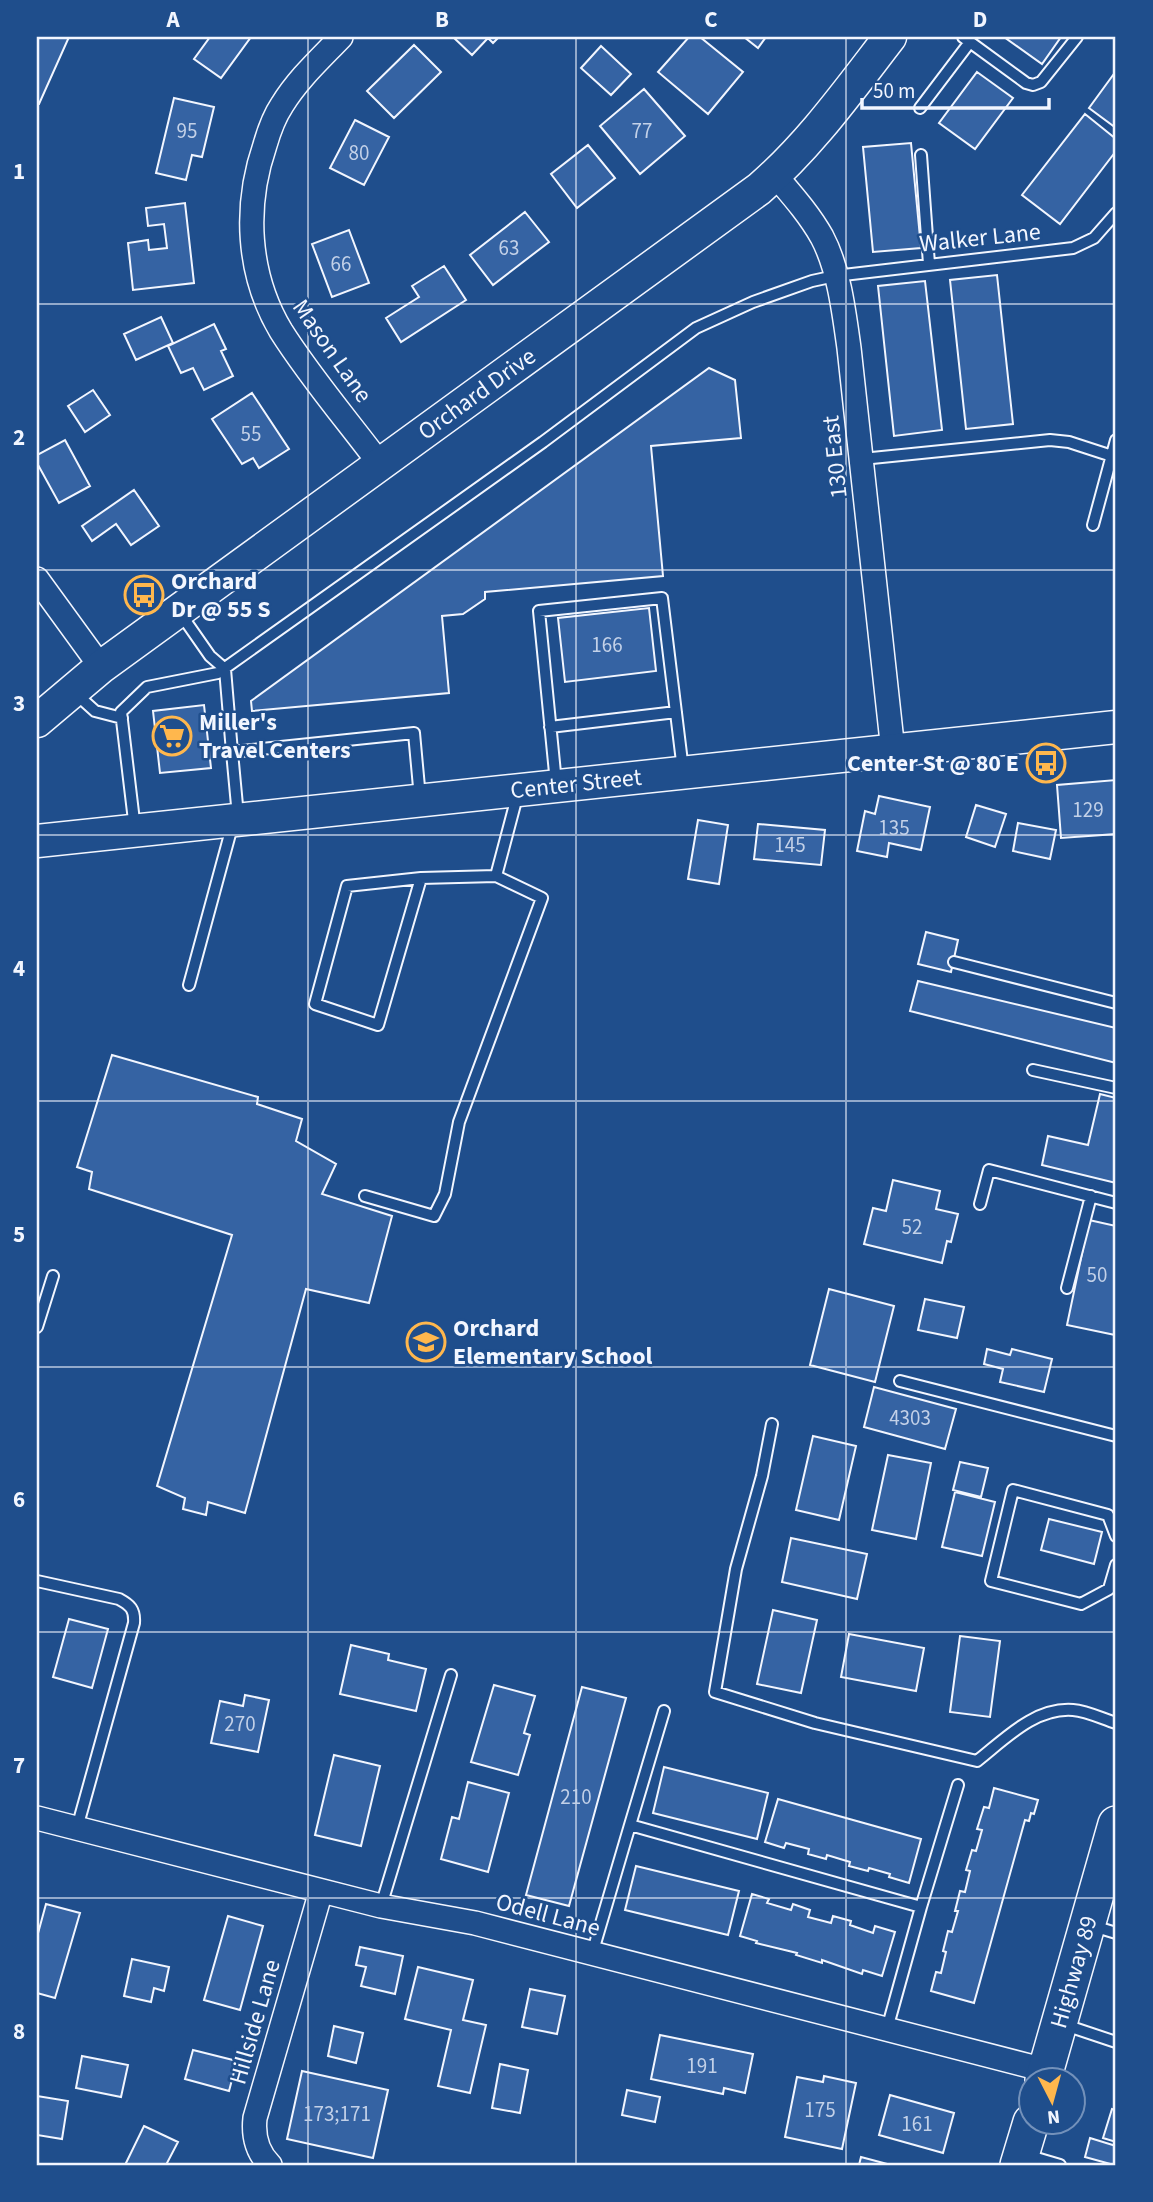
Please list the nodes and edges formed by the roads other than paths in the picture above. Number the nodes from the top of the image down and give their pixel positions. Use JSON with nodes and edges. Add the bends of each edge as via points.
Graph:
{"nodes":[{"id":1,"x":341,"y":37,"type":"edge"},
{"id":2,"x":890,"y":37,"type":"edge"},
{"id":3,"x":1077,"y":37,"type":"edge"},
{"id":4,"x":966,"y":39,"type":"edge"},
{"id":5,"x":920,"y":108,"type":"dead end"},
{"id":6,"x":920,"y":155,"type":"dead end"},
{"id":7,"x":775,"y":175,"type":"junction"},
{"id":8,"x":1116,"y":213,"type":"edge"},
{"id":9,"x":929,"y":264,"type":"junction"},
{"id":10,"x":835,"y":276,"type":"junction"},
{"id":11,"x":1116,"y":440,"type":"edge"},
{"id":12,"x":1112,"y":456,"type":"junction"},
{"id":13,"x":862,"y":459,"type":"junction"},
{"id":14,"x":380,"y":464,"type":"junction"},
{"id":15,"x":1093,"y":525,"type":"dead end"},
{"id":16,"x":37,"y":579,"type":"edge"},
{"id":17,"x":179,"y":612,"type":"junction"},
{"id":18,"x":101,"y":667,"type":"junction"},
{"id":19,"x":225,"y":669,"type":"junction"},
{"id":20,"x":72,"y":691,"type":"junction"},
{"id":21,"x":676,"y":712,"type":"junction"},
{"id":22,"x":122,"y":718,"type":"junction"},
{"id":23,"x":37,"y":721,"type":"edge"},
{"id":24,"x":550,"y":727,"type":"junction"},
{"id":25,"x":1116,"y":727,"type":"edge"},
{"id":26,"x":893,"y":751,"type":"junction"},
{"id":27,"x":232,"y":752,"type":"junction"},
{"id":28,"x":683,"y":773,"type":"junction"},
{"id":29,"x":556,"y":786,"type":"junction"},
{"id":30,"x":519,"y":790,"type":"junction"},
{"id":31,"x":421,"y":801,"type":"junction"},
{"id":32,"x":236,"y":820,"type":"junction"},
{"id":33,"x":135,"y":831,"type":"junction"},
{"id":34,"x":37,"y":841,"type":"edge"},
{"id":35,"x":496,"y":876,"type":"junction"},
{"id":36,"x":421,"y":878,"type":"junction"},
{"id":37,"x":954,"y":962,"type":"dead end"},
{"id":38,"x":189,"y":985,"type":"dead end"},
{"id":39,"x":1116,"y":1003,"type":"edge"},
{"id":40,"x":1033,"y":1070,"type":"dead end"},
{"id":41,"x":1116,"y":1088,"type":"edge"},
{"id":42,"x":365,"y":1196,"type":"dead end"},
{"id":43,"x":1091,"y":1196,"type":"junction"},
{"id":44,"x":1116,"y":1203,"type":"edge"},
{"id":45,"x":980,"y":1204,"type":"dead end"},
{"id":46,"x":53,"y":1276,"type":"dead end"},
{"id":47,"x":1067,"y":1288,"type":"dead end"},
{"id":48,"x":37,"y":1327,"type":"edge"},
{"id":49,"x":900,"y":1381,"type":"dead end"},
{"id":50,"x":772,"y":1424,"type":"dead end"},
{"id":51,"x":1116,"y":1436,"type":"edge"},
{"id":52,"x":1116,"y":1536,"type":"edge"},
{"id":53,"x":1116,"y":1565,"type":"edge"},
{"id":54,"x":1116,"y":1570,"type":"edge"},
{"id":55,"x":37,"y":1581,"type":"edge"},
{"id":56,"x":451,"y":1675,"type":"dead end"},
{"id":57,"x":664,"y":1711,"type":"dead end"},
{"id":58,"x":1116,"y":1723,"type":"edge"},
{"id":59,"x":958,"y":1785,"type":"dead end"},
{"id":60,"x":37,"y":1818,"type":"edge"},
{"id":61,"x":1116,"y":1824,"type":"edge"},
{"id":62,"x":630,"y":1825,"type":"junction"},
{"id":63,"x":76,"y":1828,"type":"junction"},
{"id":64,"x":321,"y":1891,"type":"junction"},
{"id":65,"x":381,"y":1906,"type":"junction"},
{"id":66,"x":921,"y":1907,"type":"junction"},
{"id":67,"x":1102,"y":1929,"type":"edge"},
{"id":68,"x":593,"y":1954,"type":"junction"},
{"id":69,"x":1059,"y":2023,"type":"junction"},
{"id":70,"x":887,"y":2029,"type":"junction"},
{"id":71,"x":1116,"y":2042,"type":"edge"},
{"id":72,"x":1047,"y":2066,"type":"edge"},
{"id":73,"x":1016,"y":2067,"type":"edge"},
{"id":74,"x":1024,"y":2147,"type":"edge"},
{"id":75,"x":270,"y":2165,"type":"edge"},
{"id":76,"x":1060,"y":2165,"type":"edge"}],
"edges":[{"from":1,"to":14,"type":"street","name":"Mason Lane","via":[[292,89],[269,131],[253,186],[252,245],[261,285],[281,329]]},
{"from":2,"to":7,"type":"main road","name":"Orchard Drive","via":[[818,130]]},
{"from":3,"to":4,"type":"lane","via":[[1041,82],[1033,85]]},
{"from":4,"to":5,"type":"lane"},
{"from":6,"to":9,"type":"lane"},
{"from":7,"to":10,"type":"street","name":"130 East","via":[[823,239]]},
{"from":7,"to":14,"type":"main road","name":"Orchard Drive"},
{"from":8,"to":9,"type":"lane","name":"Walker Lane","via":[[1094,238],[1073,248]]},
{"from":9,"to":10,"type":"lane","name":"Walker Lane"},
{"from":10,"to":13,"type":"street","name":"130 East","via":[[846,324]]},
{"from":10,"to":19,"type":"lane","name":"Walker Lane","via":[[753,302],[696,328]]},
{"from":11,"to":12,"type":"lane"},
{"from":12,"to":13,"type":"lane","via":[[1050,440]]},
{"from":12,"to":15,"type":"lane"},
{"from":13,"to":26,"type":"street","name":"130 East"},
{"from":14,"to":17,"type":"main road","name":"Orchard Drive"},
{"from":16,"to":18,"type":"street"},
{"from":17,"to":18,"type":"main road","name":"Orchard Drive"},
{"from":17,"to":19,"type":"lane","via":[[210,656]]},
{"from":18,"to":20,"type":"main road","name":"Orchard Drive"},
{"from":19,"to":22,"type":"lane","via":[[147,687],[121,712]]},
{"from":19,"to":27,"type":"lane"},
{"from":20,"to":22,"type":"lane","via":[[95,711]]},
{"from":20,"to":23,"type":"main road","name":"Orchard Drive"},
{"from":21,"to":24,"type":"lane"},
{"from":21,"to":24,"type":"lane","via":[[662,598],[539,611]]},
{"from":21,"to":28,"type":"lane"},
{"from":22,"to":33,"type":"lane"},
{"from":24,"to":29,"type":"lane"},
{"from":25,"to":26,"type":"main road","name":"Center Street"},
{"from":26,"to":28,"type":"main road","name":"Center Street"},
{"from":27,"to":31,"type":"lane","via":[[414,733]]},
{"from":27,"to":32,"type":"lane"},
{"from":28,"to":29,"type":"main road","name":"Center Street"},
{"from":29,"to":30,"type":"main road","name":"Center Street"},
{"from":30,"to":31,"type":"main road","name":"Center Street"},
{"from":30,"to":35,"type":"lane"},
{"from":31,"to":32,"type":"main road","name":"Center Street"},
{"from":32,"to":33,"type":"main road","name":"Center Street"},
{"from":32,"to":38,"type":"lane"},
{"from":33,"to":34,"type":"main road","name":"Center Street"},
{"from":35,"to":36,"type":"lane"},
{"from":35,"to":42,"type":"lane","via":[[542,898],[459,1122],[445,1194],[433,1216]]},
{"from":36,"to":36,"type":"lane","via":[[347,886],[315,1004],[377,1026]]},
{"from":37,"to":39,"type":"lane"},
{"from":40,"to":41,"type":"lane"},
{"from":43,"to":44,"type":"lane"},
{"from":43,"to":45,"type":"lane","via":[[989,1170]]},
{"from":43,"to":47,"type":"lane"},
{"from":46,"to":48,"type":"lane"},
{"from":49,"to":51,"type":"lane"},
{"from":50,"to":58,"type":"lane","via":[[736,1569],[715,1692],[815,1723],[977,1762],[1044,1714],[1073,1710]]},
{"from":52,"to":54,"type":"lane","via":[[1108,1515],[1013,1490],[992,1581],[1081,1604],[1109,1589]]},
{"from":53,"to":54,"type":"lane"},
{"from":55,"to":63,"type":"lane","via":[[119,1599],[135,1614]]},
{"from":56,"to":65,"type":"lane"},
{"from":57,"to":62,"type":"lane"},
{"from":59,"to":66,"type":"lane"},
{"from":60,"to":63,"type":"street","name":"Odell Lane"},
{"from":61,"to":67,"type":"main road","name":"Highway 89"},
{"from":62,"to":66,"type":"lane"},
{"from":62,"to":68,"type":"lane"},
{"from":63,"to":64,"type":"street","name":"Odell Lane"},
{"from":64,"to":65,"type":"street","name":"Odell Lane"},
{"from":64,"to":75,"type":"street","name":"Hillside Lane","via":[[255,2118],[259,2150]]},
{"from":65,"to":68,"type":"street","name":"Odell Lane","via":[[475,1923]]},
{"from":66,"to":70,"type":"lane"},
{"from":67,"to":69,"type":"main road","name":"Highway 89"},
{"from":68,"to":70,"type":"street","name":"Odell Lane"},
{"from":69,"to":71,"type":"lane"},
{"from":69,"to":72,"type":"main road","name":"Highway 89"},
{"from":70,"to":73,"type":"street","name":"Odell Lane"},
{"from":74,"to":76,"type":"lane"}]}
